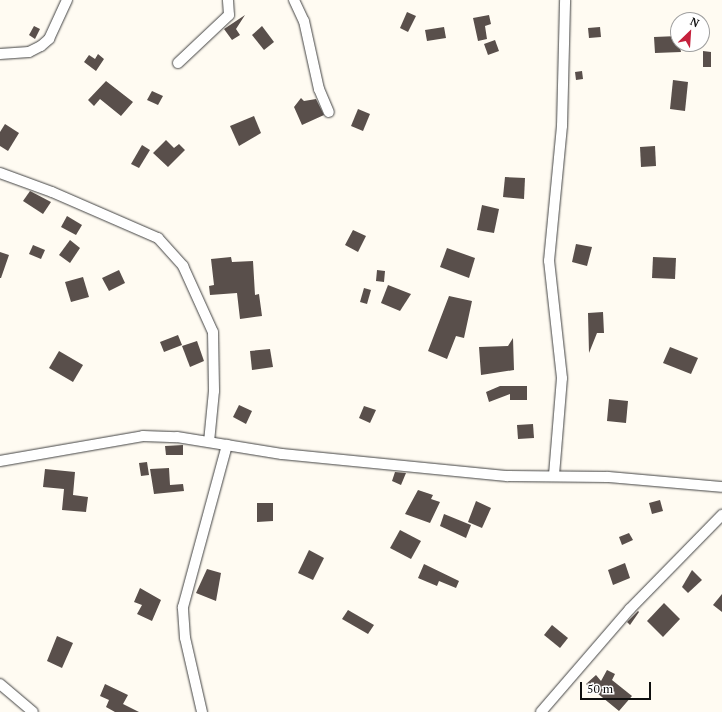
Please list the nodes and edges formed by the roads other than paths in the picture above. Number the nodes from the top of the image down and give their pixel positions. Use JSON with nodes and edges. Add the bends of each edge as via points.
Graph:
{"nodes":[{"id":1,"x":67,"y":0,"type":"edge"},
{"id":2,"x":228,"y":0,"type":"edge"},
{"id":3,"x":294,"y":0,"type":"edge"},
{"id":4,"x":565,"y":0,"type":"edge"},
{"id":5,"x":0,"y":54,"type":"edge"},
{"id":6,"x":178,"y":63,"type":"dead end"},
{"id":7,"x":329,"y":112,"type":"dead end"},
{"id":8,"x":0,"y":173,"type":"edge"},
{"id":9,"x":210,"y":442,"type":"junction"},
{"id":10,"x":227,"y":445,"type":"junction"},
{"id":11,"x":0,"y":461,"type":"edge"},
{"id":12,"x":554,"y":475,"type":"junction"},
{"id":13,"x":722,"y":487,"type":"edge"},
{"id":14,"x":722,"y":515,"type":"edge"},
{"id":15,"x":0,"y":684,"type":"edge"},
{"id":16,"x":33,"y":712,"type":"edge"},
{"id":17,"x":202,"y":712,"type":"edge"},
{"id":18,"x":541,"y":712,"type":"edge"}],
"edges":[{"from":1,"to":5,"type":"street","via":[[52,33],[41,46],[29,52]]},
{"from":2,"to":6,"type":"street","via":[[229,15]]},
{"from":3,"to":7,"type":"street","via":[[304,21],[319,89]]},
{"from":4,"to":12,"type":"street","via":[[562,126],[549,261],[562,378]]},
{"from":8,"to":9,"type":"street","via":[[52,192],[158,238],[184,266],[213,332],[214,391]]},
{"from":9,"to":10,"type":"street"},
{"from":9,"to":11,"type":"street","via":[[143,436]]},
{"from":10,"to":12,"type":"street","via":[[282,454],[500,475]]},
{"from":10,"to":17,"type":"street","via":[[182,607],[185,638]]},
{"from":12,"to":13,"type":"street","via":[[661,480]]},
{"from":14,"to":18,"type":"street","via":[[630,609]]},
{"from":15,"to":16,"type":"street"}]}
